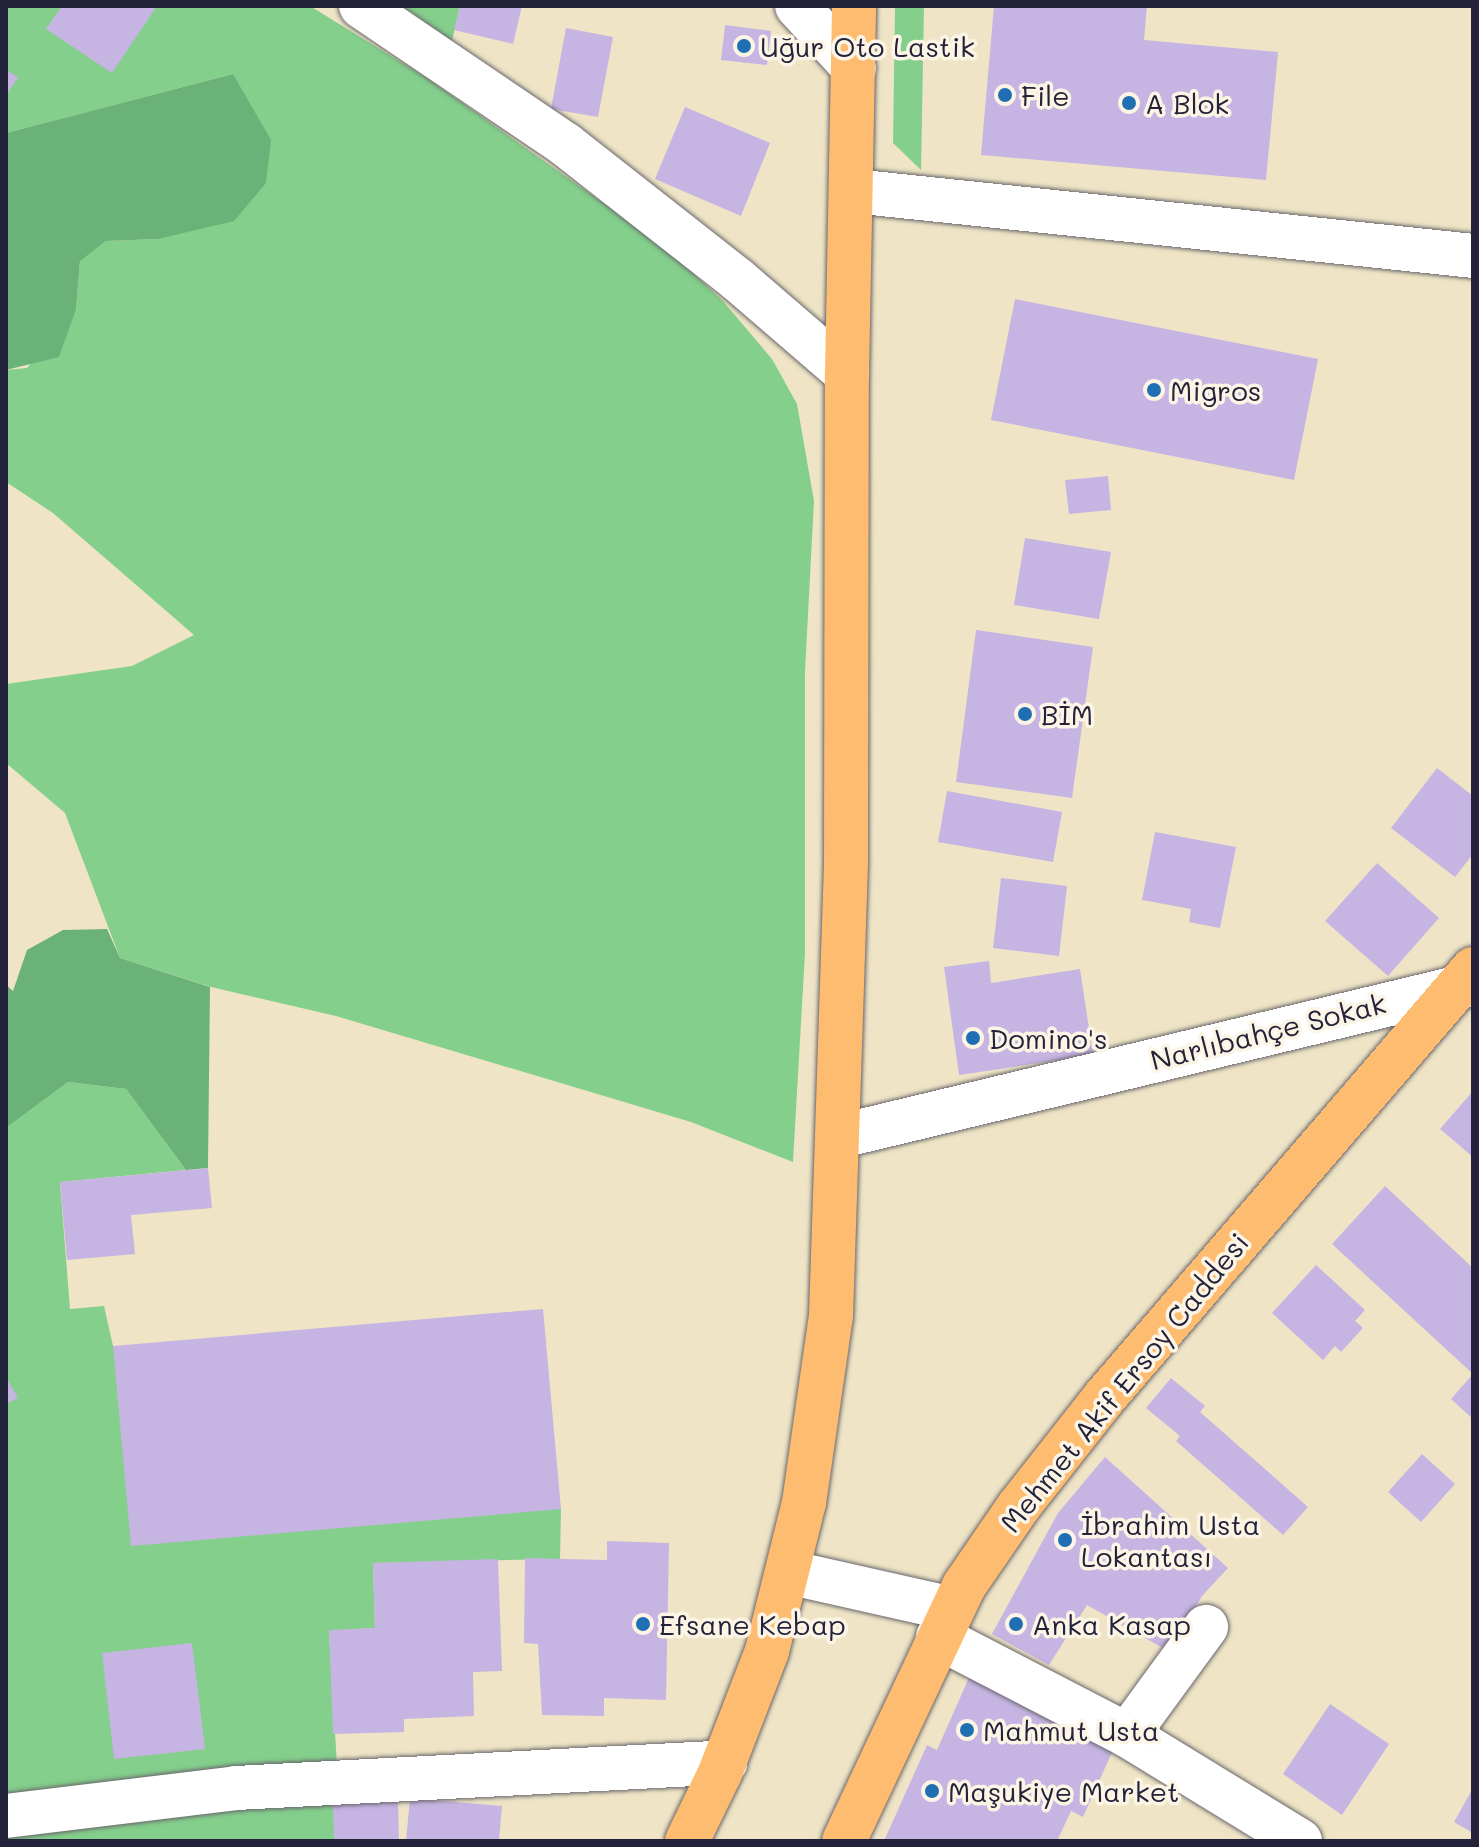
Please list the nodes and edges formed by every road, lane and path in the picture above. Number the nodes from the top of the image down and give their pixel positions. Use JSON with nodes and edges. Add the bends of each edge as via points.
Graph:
{"nodes":[{"id":1,"x":361,"y":6,"type":"edge"},
{"id":2,"x":797,"y":6,"type":"edge"},
{"id":3,"x":854,"y":6,"type":"edge"},
{"id":4,"x":854,"y":68,"type":"junction"},
{"id":5,"x":853,"y":191,"type":"junction"},
{"id":6,"x":1473,"y":256,"type":"edge"},
{"id":7,"x":847,"y":374,"type":"junction"},
{"id":8,"x":1469,"y":979,"type":"edge"},
{"id":9,"x":841,"y":1136,"type":"junction"},
{"id":10,"x":788,"y":1572,"type":"junction"},
{"id":11,"x":945,"y":1623,"type":"junction"},
{"id":12,"x":1206,"y":1627,"type":"dead end"},
{"id":13,"x":1127,"y":1735,"type":"junction"},
{"id":14,"x":725,"y":1762,"type":"junction"},
{"id":15,"x":6,"y":1816,"type":"edge"},
{"id":16,"x":687,"y":1841,"type":"edge"},
{"id":17,"x":844,"y":1841,"type":"edge"},
{"id":18,"x":1300,"y":1841,"type":"edge"}],
"edges":[{"from":1,"to":7,"type":"street","via":[[566,145],[738,280]]},
{"from":2,"to":4,"type":"street"},
{"from":3,"to":4,"type":"main road"},
{"from":4,"to":5,"type":"main road"},
{"from":5,"to":6,"type":"street"},
{"from":5,"to":7,"type":"main road"},
{"from":7,"to":9,"type":"main road"},
{"from":8,"to":9,"type":"street","name":"Narlıbahçe Sokak"},
{"from":8,"to":11,"type":"main road","name":"Mehmet Akif Ersoy Caddesi","via":[[1104,1398],[1019,1506]]},
{"from":9,"to":10,"type":"main road","via":[[831,1316]]},
{"from":10,"to":11,"type":"street"},
{"from":10,"to":14,"type":"main road","via":[[767,1651]]},
{"from":11,"to":13,"type":"street"},
{"from":11,"to":17,"type":"main road","name":"Mehmet Akif Ersoy Caddesi"},
{"from":12,"to":13,"type":"street"},
{"from":13,"to":18,"type":"street"},
{"from":14,"to":15,"type":"street","via":[[236,1788]]},
{"from":14,"to":16,"type":"main road"}]}
